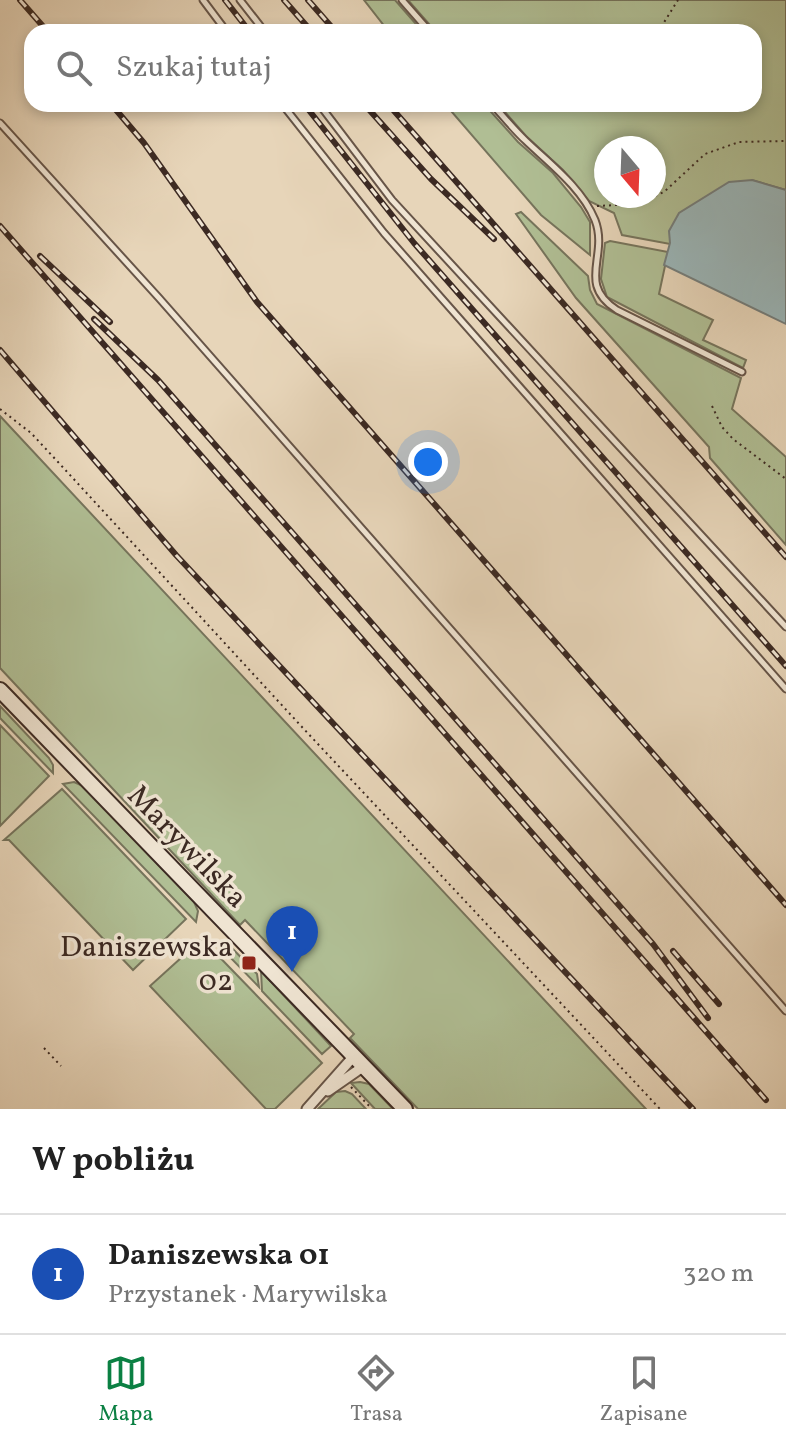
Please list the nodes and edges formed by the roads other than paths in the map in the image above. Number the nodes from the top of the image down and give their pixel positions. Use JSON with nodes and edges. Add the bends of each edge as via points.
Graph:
{"nodes":[{"id":1,"x":203,"y":0,"type":"edge"},
{"id":2,"x":240,"y":0,"type":"edge"},
{"id":3,"x":402,"y":0,"type":"edge"},
{"id":4,"x":221,"y":24,"type":"edge"},
{"id":5,"x":259,"y":24,"type":"edge"},
{"id":6,"x":423,"y":24,"type":"edge"},
{"id":7,"x":288,"y":112,"type":"edge"},
{"id":8,"x":325,"y":112,"type":"edge"},
{"id":9,"x":499,"y":112,"type":"edge"},
{"id":10,"x":0,"y":123,"type":"edge"},
{"id":11,"x":742,"y":372,"type":"dead end"},
{"id":12,"x":786,"y":627,"type":"edge"},
{"id":13,"x":786,"y":689,"type":"edge"},
{"id":14,"x":0,"y":690,"type":"edge"},
{"id":15,"x":786,"y":1011,"type":"edge"},
{"id":16,"x":359,"y":1061,"type":"junction"},
{"id":17,"x":307,"y":1109,"type":"edge"},
{"id":18,"x":405,"y":1109,"type":"edge"}],
"edges":[{"from":1,"to":4,"type":"lane"},
{"from":2,"to":5,"type":"lane"},
{"from":3,"to":6,"type":"lane"},
{"from":7,"to":13,"type":"lane","via":[[384,233]]},
{"from":8,"to":12,"type":"lane","via":[[392,200]]},
{"from":9,"to":11,"type":"lane","via":[[556,168],[594,218],[599,236],[595,279],[603,299]]},
{"from":10,"to":15,"type":"lane"},
{"from":14,"to":16,"type":"main road","name":"Marywilska"},
{"from":16,"to":17,"type":"street","via":[[352,1077]]},
{"from":16,"to":18,"type":"main road","name":"Marywilska"}]}
